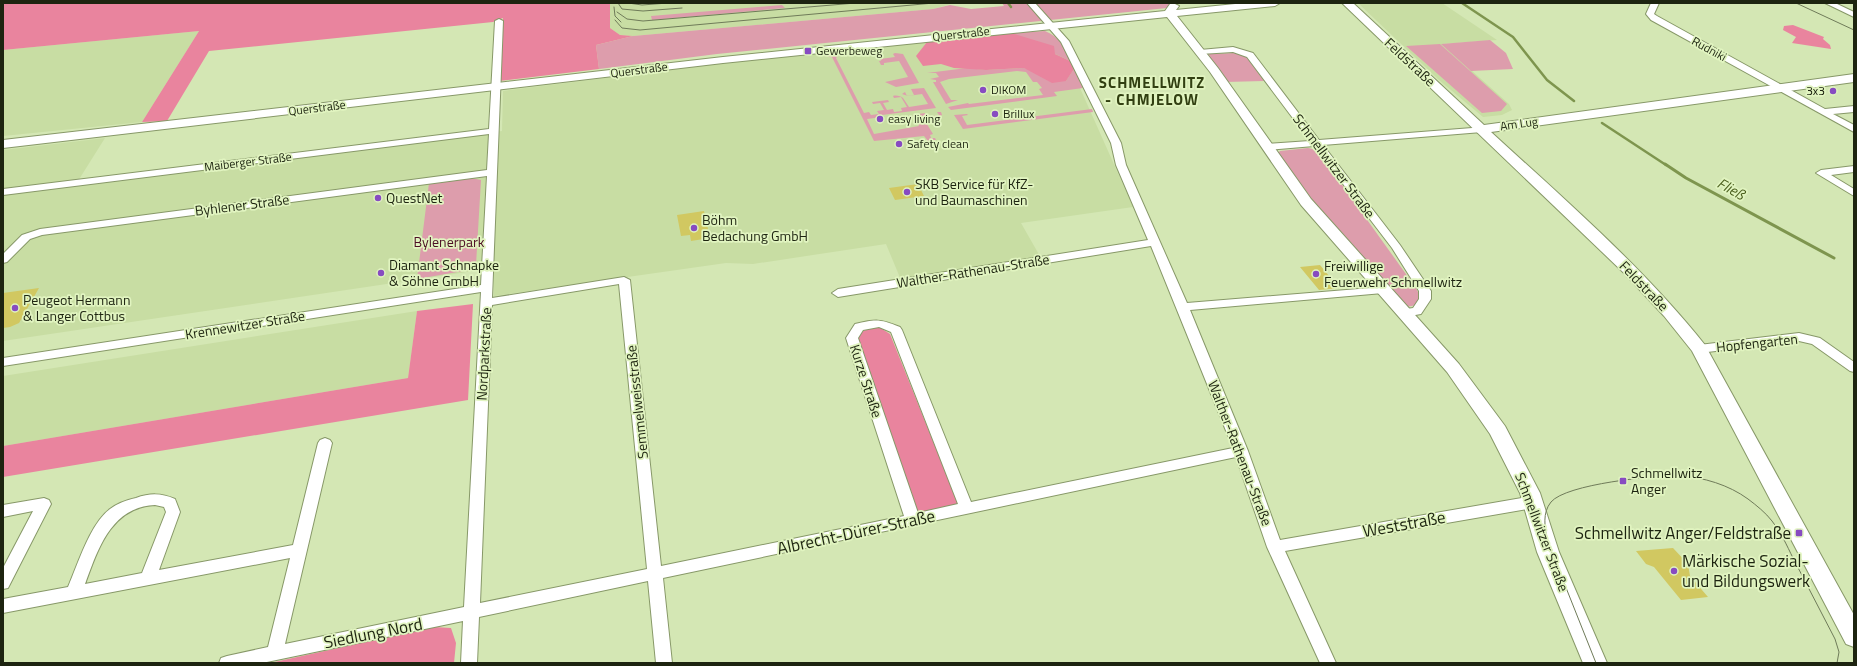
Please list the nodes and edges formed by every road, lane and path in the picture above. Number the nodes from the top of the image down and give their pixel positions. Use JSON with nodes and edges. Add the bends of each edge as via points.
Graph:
{"nodes":[{"id":1,"x":1031,"y":3,"type":"edge"},
{"id":2,"x":1275,"y":3,"type":"edge"},
{"id":3,"x":1347,"y":3,"type":"edge"},
{"id":4,"x":1655,"y":3,"type":"edge"},
{"id":5,"x":1829,"y":3,"type":"edge"},
{"id":6,"x":1172,"y":8,"type":"edge"},
{"id":7,"x":1854,"y":15,"type":"edge"},
{"id":8,"x":499,"y":21,"type":"dead end"},
{"id":9,"x":1050,"y":25,"type":"junction"},
{"id":10,"x":1200,"y":52,"type":"junction"},
{"id":11,"x":1854,"y":78,"type":"edge"},
{"id":12,"x":496,"y":87,"type":"junction"},
{"id":13,"x":1774,"y":89,"type":"junction"},
{"id":14,"x":1854,"y":109,"type":"edge"},
{"id":15,"x":1824,"y":112,"type":"junction"},
{"id":16,"x":1482,"y":129,"type":"junction"},
{"id":17,"x":1854,"y":129,"type":"edge"},
{"id":18,"x":494,"y":131,"type":"junction"},
{"id":19,"x":3,"y":144,"type":"edge"},
{"id":20,"x":1316,"y":144,"type":"junction"},
{"id":21,"x":1268,"y":147,"type":"junction"},
{"id":22,"x":1854,"y":169,"type":"edge"},
{"id":23,"x":492,"y":172,"type":"junction"},
{"id":24,"x":3,"y":192,"type":"edge"},
{"id":25,"x":1854,"y":193,"type":"edge"},
{"id":26,"x":1155,"y":242,"type":"junction"},
{"id":27,"x":3,"y":260,"type":"edge"},
{"id":28,"x":1383,"y":290,"type":"junction"},
{"id":29,"x":838,"y":293,"type":"dead end"},
{"id":30,"x":487,"y":295,"type":"junction"},
{"id":31,"x":1183,"y":307,"type":"junction"},
{"id":32,"x":1404,"y":314,"type":"junction"},
{"id":33,"x":1699,"y":349,"type":"junction"},
{"id":34,"x":3,"y":362,"type":"edge"},
{"id":35,"x":1854,"y":368,"type":"edge"},
{"id":36,"x":325,"y":443,"type":"dead end"},
{"id":37,"x":1241,"y":451,"type":"junction"},
{"id":38,"x":1533,"y":502,"type":"junction"},
{"id":39,"x":967,"y":508,"type":"junction"},
{"id":40,"x":3,"y":511,"type":"edge"},
{"id":41,"x":912,"y":520,"type":"junction"},
{"id":42,"x":1275,"y":547,"type":"junction"},
{"id":43,"x":300,"y":550,"type":"junction"},
{"id":44,"x":655,"y":574,"type":"junction"},
{"id":45,"x":148,"y":579,"type":"junction"},
{"id":46,"x":3,"y":583,"type":"edge"},
{"id":47,"x":73,"y":593,"type":"junction"},
{"id":48,"x":3,"y":606,"type":"edge"},
{"id":49,"x":472,"y":613,"type":"junction"},
{"id":50,"x":1854,"y":637,"type":"edge"},
{"id":51,"x":275,"y":653,"type":"junction"},
{"id":52,"x":228,"y":663,"type":"edge"},
{"id":53,"x":469,"y":663,"type":"edge"},
{"id":54,"x":664,"y":663,"type":"edge"},
{"id":55,"x":1328,"y":663,"type":"edge"},
{"id":56,"x":1595,"y":663,"type":"edge"}],
"edges":[{"from":1,"to":9,"type":"street","name":"Walther-Rathenau-Straße"},
{"from":2,"to":6,"type":"street","name":"Querstraße"},
{"from":3,"to":16,"type":"street","name":"Feldstraße"},
{"from":4,"to":13,"type":"street","name":"Rudniki","via":[[1651,16]]},
{"from":5,"to":7,"type":"street"},
{"from":6,"to":9,"type":"street","name":"Querstraße"},
{"from":6,"to":10,"type":"street","name":"Schmellwitzer Straße"},
{"from":8,"to":12,"type":"street","name":"Nordparkstraße"},
{"from":9,"to":12,"type":"street","name":"Querstraße"},
{"from":9,"to":26,"type":"street","name":"Walther-Rathenau-Straße","via":[[1066,42],[1116,143],[1121,165]]},
{"from":10,"to":20,"type":"street","name":"Schmellwitzer Straße","via":[[1235,50],[1248,53]]},
{"from":10,"to":21,"type":"street","name":"Schmellwitzer Straße"},
{"from":11,"to":13,"type":"street","name":"Am Lug"},
{"from":12,"to":18,"type":"street","name":"Nordparkstraße"},
{"from":12,"to":19,"type":"street","name":"Querstraße"},
{"from":13,"to":15,"type":"street"},
{"from":13,"to":16,"type":"street","name":"Am Lug"},
{"from":14,"to":15,"type":"street"},
{"from":15,"to":17,"type":"street"},
{"from":16,"to":20,"type":"street","name":"Am Lug"},
{"from":16,"to":33,"type":"street","name":"Feldstraße","via":[[1631,271]]},
{"from":18,"to":23,"type":"street","name":"Nordparkstraße"},
{"from":18,"to":24,"type":"street","name":"Maiberger Straße"},
{"from":20,"to":21,"type":"street","name":"Am Lug"},
{"from":20,"to":32,"type":"street","name":"Schmellwitzer Straße","via":[[1396,247],[1424,291],[1425,300],[1417,311]]},
{"from":21,"to":28,"type":"street","name":"Schmellwitzer Straße","via":[[1306,202]]},
{"from":22,"to":25,"type":"street","via":[[1821,173]]},
{"from":23,"to":27,"type":"street","name":"Byhlener Straße","via":[[40,232],[26,237]]},
{"from":23,"to":30,"type":"street","name":"Nordparkstraße"},
{"from":26,"to":29,"type":"street","name":"Walther-Rathenau-Straße"},
{"from":26,"to":31,"type":"street","name":"Walther-Rathenau-Straße"},
{"from":28,"to":31,"type":"street"},
{"from":28,"to":32,"type":"street","name":"Schmellwitzer Straße"},
{"from":30,"to":34,"type":"street","name":"Krennewitzer Straße"},
{"from":30,"to":44,"type":"street","name":"Semmelweisstraße","via":[[624,280]]},
{"from":30,"to":49,"type":"street","name":"Nordparkstraße"},
{"from":31,"to":37,"type":"street","name":"Walther-Rathenau-Straße"},
{"from":32,"to":38,"type":"street","name":"Schmellwitzer Straße","via":[[1453,368],[1477,400],[1501,437]]},
{"from":33,"to":35,"type":"street","name":"Hopfengarten","via":[[1799,337],[1816,341]]},
{"from":33,"to":50,"type":"street","name":"Feldstraße"},
{"from":36,"to":43,"type":"street"},
{"from":37,"to":39,"type":"street","name":"Albrecht-Dürer-Straße"},
{"from":37,"to":42,"type":"street","name":"Walther-Rathenau-Straße"},
{"from":38,"to":42,"type":"street","name":"Weststraße"},
{"from":38,"to":56,"type":"street","name":"Schmellwitzer Straße","via":[[1548,552]]},
{"from":39,"to":41,"type":"street","name":"Albrecht-Dürer-Straße"},
{"from":39,"to":41,"type":"street","name":"Kurze Straße","via":[[896,330],[880,323],[859,327],[852,338]]},
{"from":40,"to":46,"type":"street","via":[[44,504]]},
{"from":41,"to":44,"type":"street","name":"Albrecht-Dürer-Straße"},
{"from":42,"to":55,"type":"street","name":"Walther-Rathenau-Straße"},
{"from":43,"to":45,"type":"street"},
{"from":43,"to":51,"type":"street"},
{"from":44,"to":49,"type":"street","name":"Albrecht-Dürer-Straße"},
{"from":44,"to":54,"type":"street","name":"Semmelweisstraße"},
{"from":45,"to":47,"type":"street"},
{"from":45,"to":47,"type":"street","via":[[173,512],[170,503],[162,499],[126,506],[105,524]]},
{"from":47,"to":48,"type":"street"},
{"from":49,"to":51,"type":"street","name":"Siedlung Nord"},
{"from":49,"to":53,"type":"street","name":"Nordparkstraße"},
{"from":51,"to":52,"type":"street","name":"Siedlung Nord"}]}
